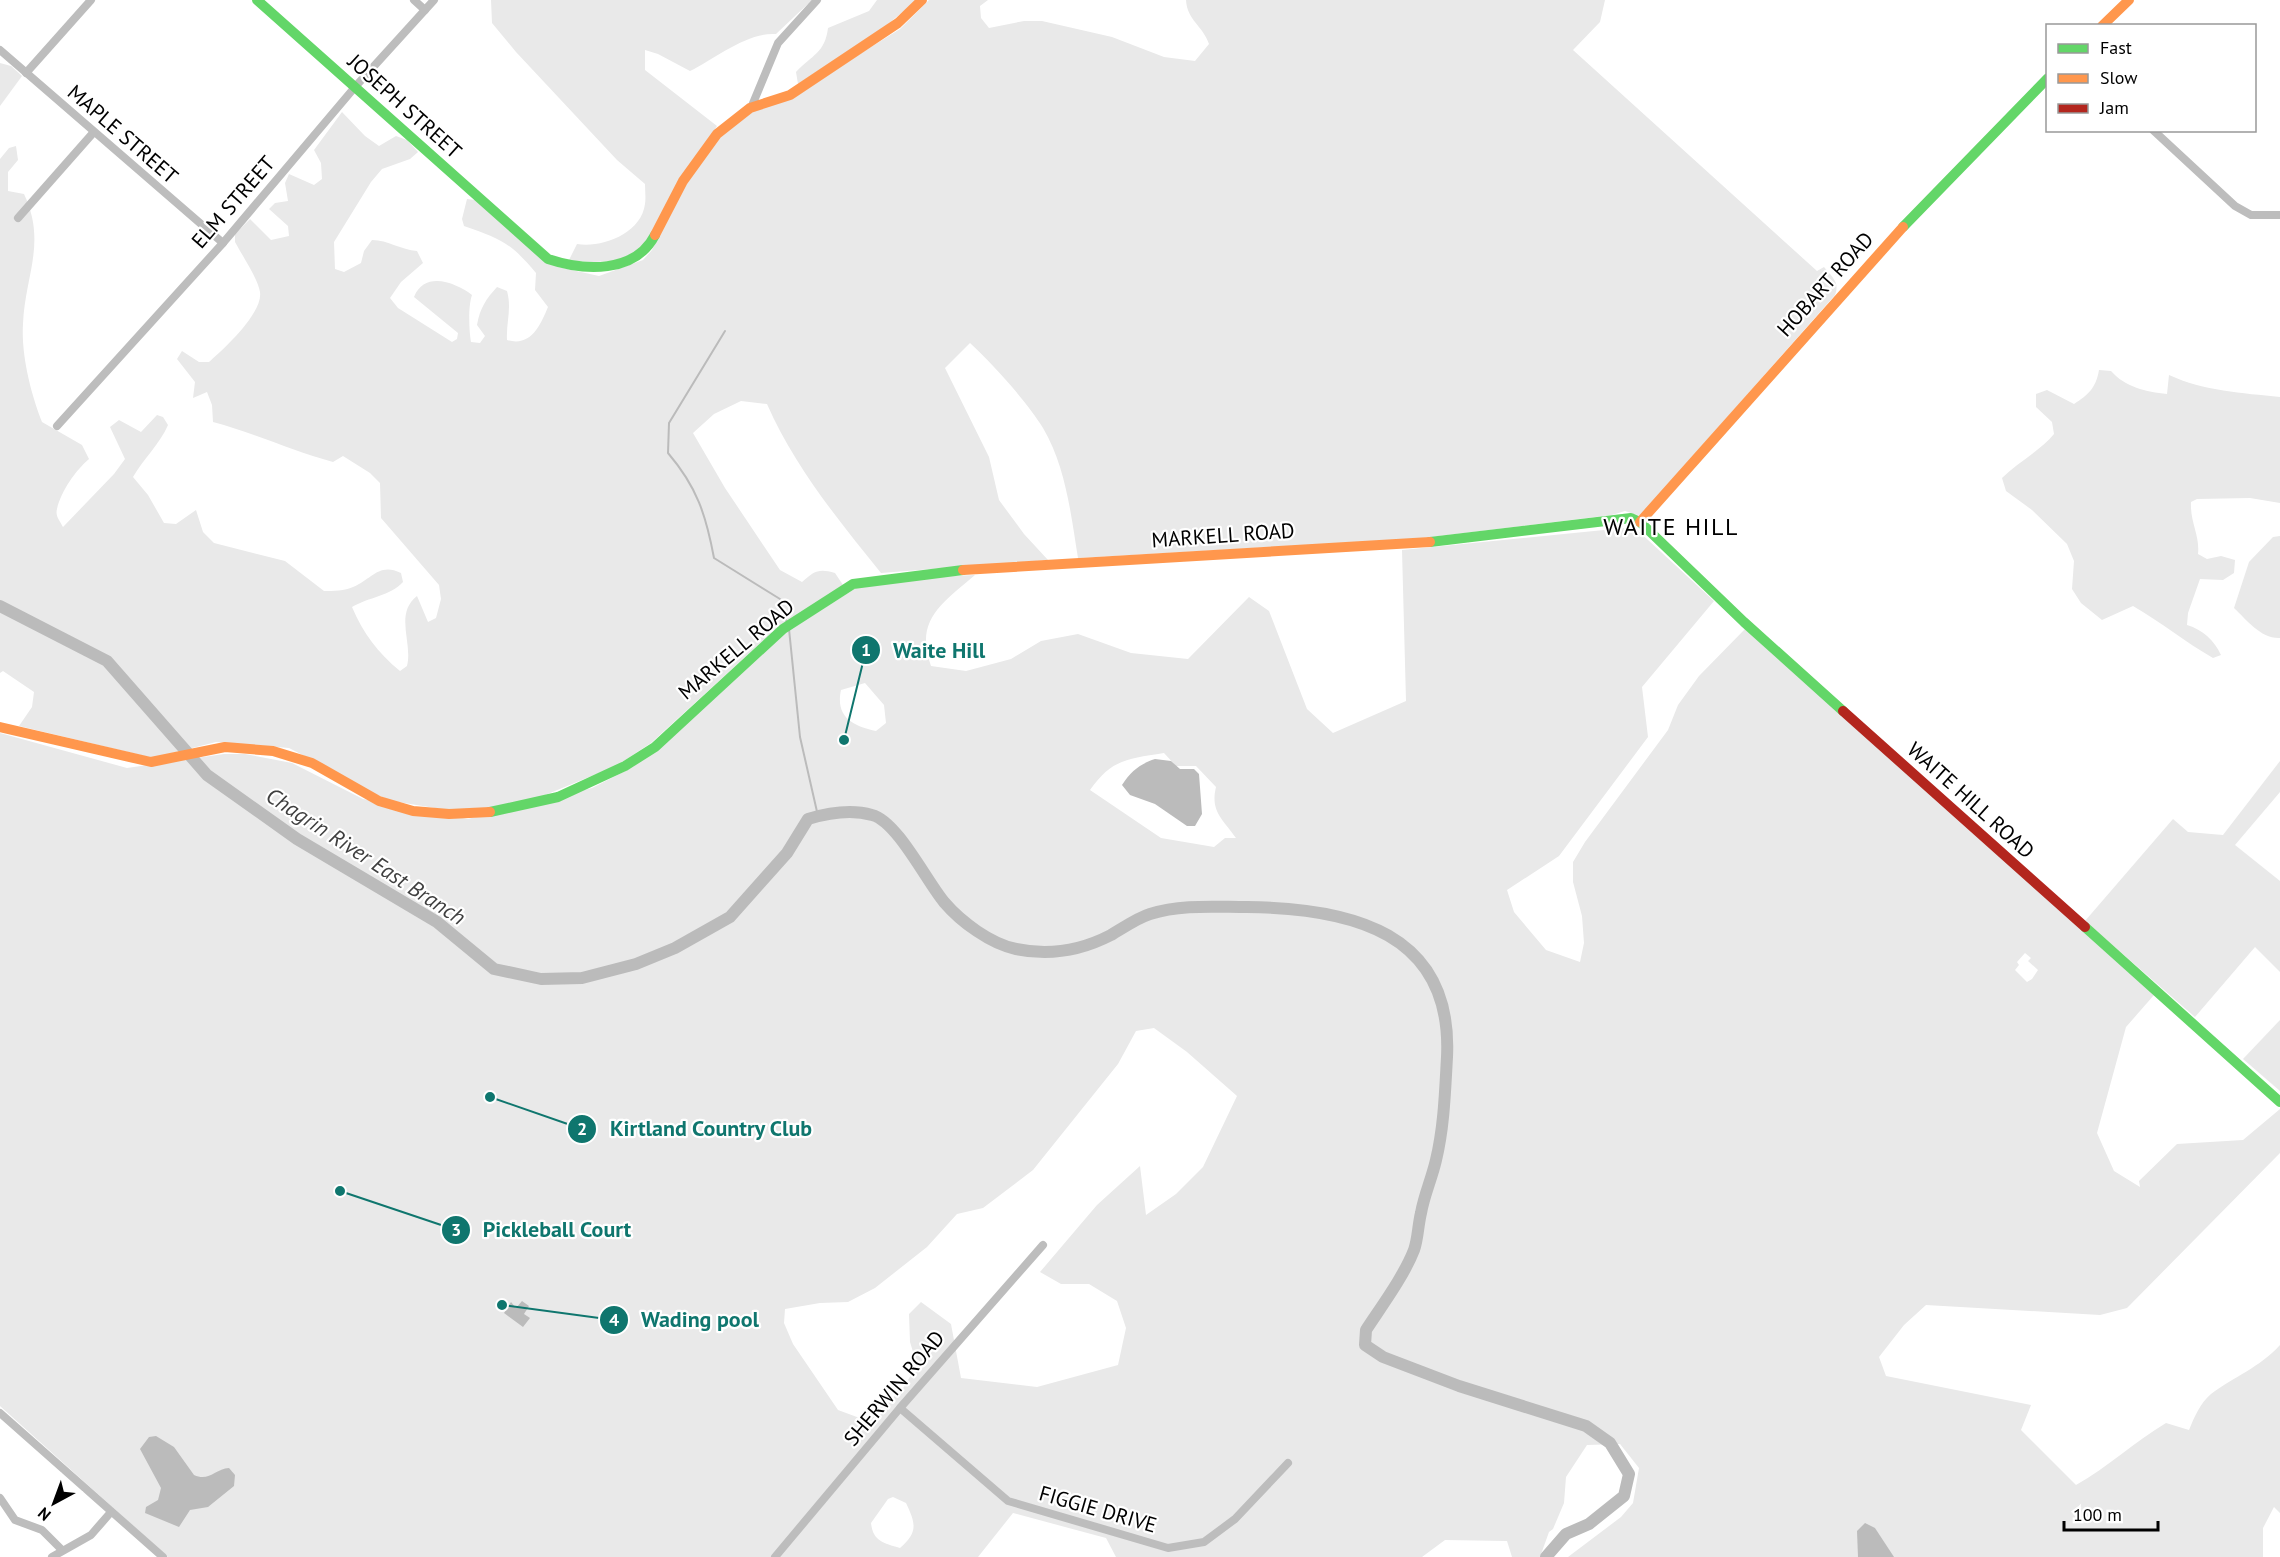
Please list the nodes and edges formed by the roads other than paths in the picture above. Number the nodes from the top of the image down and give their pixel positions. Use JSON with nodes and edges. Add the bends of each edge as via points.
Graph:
{"nodes":[{"id":1,"x":91,"y":0,"type":"edge"},
{"id":2,"x":256,"y":0,"type":"edge"},
{"id":3,"x":414,"y":0,"type":"edge"},
{"id":4,"x":434,"y":0,"type":"edge"},
{"id":5,"x":817,"y":0,"type":"edge"},
{"id":6,"x":922,"y":0,"type":"edge"},
{"id":7,"x":2129,"y":0,"type":"edge"},
{"id":8,"x":425,"y":10,"type":"junction"},
{"id":9,"x":2104,"y":24,"type":"edge"},
{"id":10,"x":0,"y":50,"type":"edge"},
{"id":11,"x":26,"y":73,"type":"junction"},
{"id":12,"x":2046,"y":80,"type":"edge"},
{"id":13,"x":355,"y":87,"type":"junction"},
{"id":14,"x":751,"y":108,"type":"junction"},
{"id":15,"x":2155,"y":132,"type":"edge"},
{"id":16,"x":93,"y":133,"type":"junction"},
{"id":17,"x":2280,"y":215,"type":"edge"},
{"id":18,"x":18,"y":218,"type":"dead end"},
{"id":19,"x":223,"y":243,"type":"junction"},
{"id":20,"x":57,"y":426,"type":"dead end"},
{"id":21,"x":1640,"y":522,"type":"junction"},
{"id":22,"x":0,"y":727,"type":"edge"},
{"id":23,"x":2280,"y":1102,"type":"edge"},
{"id":24,"x":1043,"y":1245,"type":"dead end"},
{"id":25,"x":900,"y":1408,"type":"junction"},
{"id":26,"x":0,"y":1413,"type":"edge"},
{"id":27,"x":1288,"y":1463,"type":"dead end"},
{"id":28,"x":0,"y":1498,"type":"edge"},
{"id":29,"x":111,"y":1512,"type":"junction"},
{"id":30,"x":62,"y":1550,"type":"junction"},
{"id":31,"x":52,"y":1557,"type":"edge"},
{"id":32,"x":163,"y":1557,"type":"edge"},
{"id":33,"x":775,"y":1557,"type":"edge"}],
"edges":[{"from":1,"to":11,"type":"street"},
{"from":2,"to":13,"type":"street","name":"JOSEPH STREET"},
{"from":3,"to":8,"type":"street"},
{"from":4,"to":8,"type":"street","name":"ELM STREET"},
{"from":5,"to":14,"type":"street","via":[[778,43]]},
{"from":6,"to":14,"type":"street","via":[[898,23],[790,95]]},
{"from":7,"to":9,"type":"street"},
{"from":8,"to":13,"type":"street","name":"ELM STREET"},
{"from":10,"to":11,"type":"street","name":"MAPLE STREET"},
{"from":11,"to":16,"type":"street","name":"MAPLE STREET"},
{"from":12,"to":21,"type":"street","name":"HOBART ROAD","via":[[1878,253]]},
{"from":13,"to":14,"type":"street","name":"JOSEPH STREET","via":[[527,242],[548,259],[565,266],[597,266],[639,257],[648,249],[684,181],[717,134]]},
{"from":13,"to":19,"type":"street","name":"ELM STREET"},
{"from":15,"to":17,"type":"street","via":[[2235,206],[2251,215]]},
{"from":16,"to":18,"type":"street"},
{"from":16,"to":19,"type":"street","name":"MAPLE STREET"},
{"from":19,"to":20,"type":"street","name":"ELM STREET"},
{"from":21,"to":22,"type":"street","name":"MARKELL ROAD","via":[[1631,518],[1443,541],[900,576],[853,584],[783,629],[655,747],[633,762],[569,791],[500,812],[467,816],[412,810],[345,785],[292,755],[219,747],[176,760],[151,762]]},
{"from":21,"to":23,"type":"street","name":"WAITE HILL ROAD","via":[[1744,621]]},
{"from":24,"to":25,"type":"street","name":"SHERWIN ROAD"},
{"from":25,"to":27,"type":"street","name":"FIGGIE DRIVE","via":[[1008,1501],[1168,1548],[1204,1542],[1235,1519]]},
{"from":25,"to":33,"type":"street","name":"SHERWIN ROAD"},
{"from":26,"to":29,"type":"street"},
{"from":28,"to":30,"type":"street","via":[[15,1520],[42,1530]]},
{"from":29,"to":30,"type":"street","via":[[91,1535]]},
{"from":29,"to":32,"type":"street"},
{"from":30,"to":31,"type":"street"}]}
